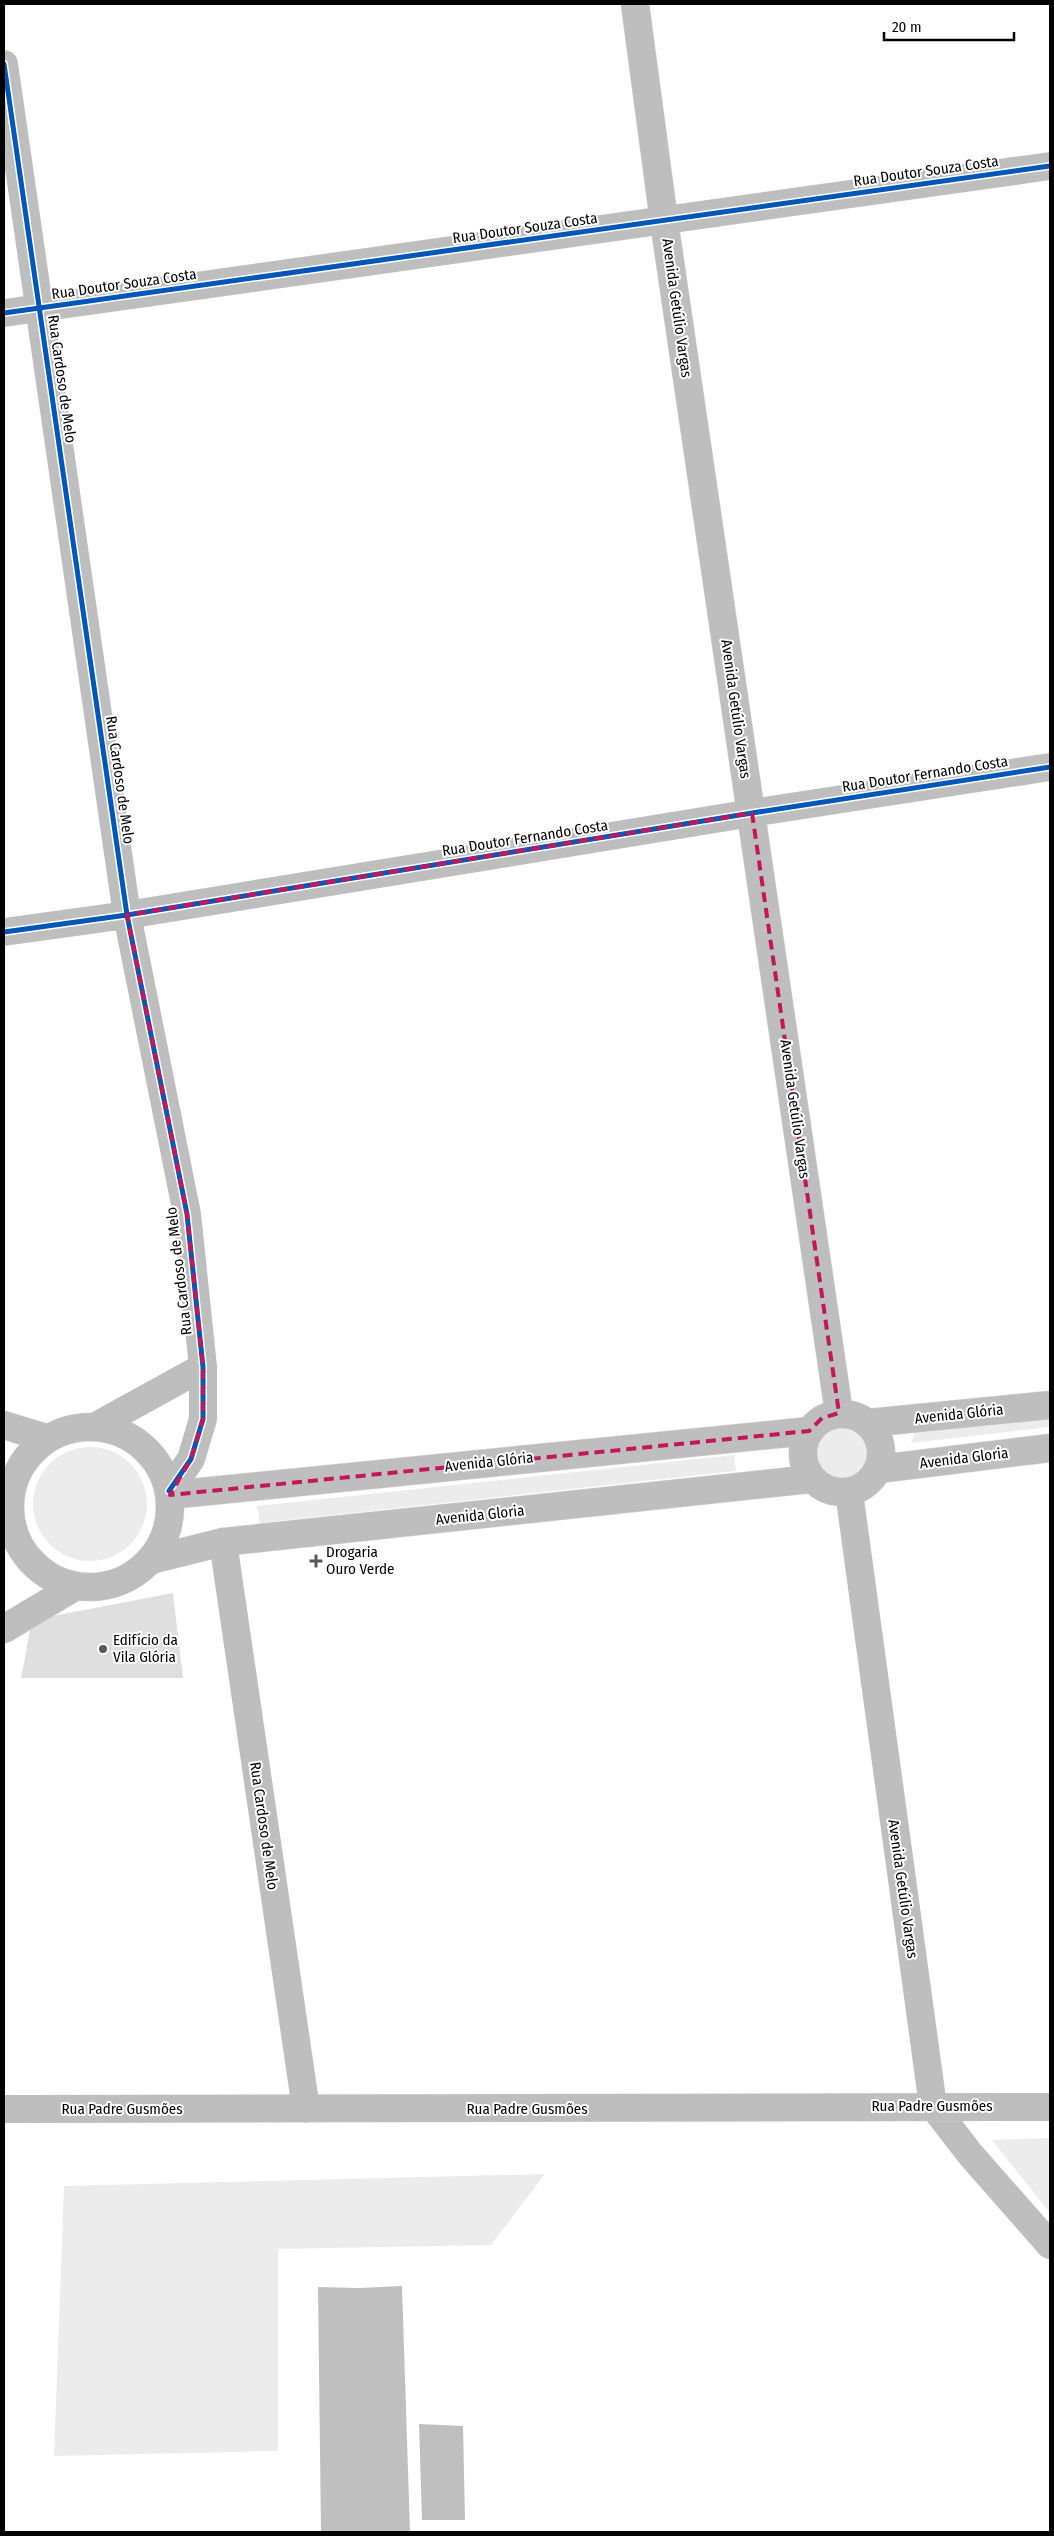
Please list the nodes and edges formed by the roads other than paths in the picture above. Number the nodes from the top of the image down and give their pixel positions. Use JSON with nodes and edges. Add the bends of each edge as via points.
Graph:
{"nodes":[{"id":1,"x":635,"y":4,"type":"edge"},
{"id":2,"x":4,"y":64,"type":"edge"},
{"id":3,"x":1050,"y":166,"type":"edge"},
{"id":4,"x":664,"y":221,"type":"junction"},
{"id":5,"x":40,"y":308,"type":"junction"},
{"id":6,"x":4,"y":313,"type":"edge"},
{"id":7,"x":1050,"y":767,"type":"edge"},
{"id":8,"x":752,"y":813,"type":"junction"},
{"id":9,"x":127,"y":915,"type":"junction"},
{"id":10,"x":4,"y":932,"type":"edge"},
{"id":11,"x":203,"y":1368,"type":"junction"},
{"id":12,"x":1050,"y":1405,"type":"edge"},
{"id":13,"x":839,"y":1413,"type":"junction"},
{"id":14,"x":868,"y":1423,"type":"junction"},
{"id":15,"x":4,"y":1425,"type":"edge"},
{"id":16,"x":96,"y":1426,"type":"junction"},
{"id":17,"x":809,"y":1431,"type":"junction"},
{"id":18,"x":46,"y":1438,"type":"junction"},
{"id":19,"x":1050,"y":1448,"type":"edge"},
{"id":20,"x":879,"y":1468,"type":"junction"},
{"id":21,"x":811,"y":1479,"type":"junction"},
{"id":22,"x":849,"y":1492,"type":"junction"},
{"id":23,"x":170,"y":1493,"type":"junction"},
{"id":24,"x":7,"y":1508,"type":"edge"},
{"id":25,"x":223,"y":1542,"type":"junction"},
{"id":26,"x":151,"y":1560,"type":"junction"},
{"id":27,"x":76,"y":1586,"type":"junction"},
{"id":28,"x":4,"y":1629,"type":"edge"},
{"id":29,"x":933,"y":2106,"type":"junction"},
{"id":30,"x":1050,"y":2107,"type":"edge"},
{"id":31,"x":4,"y":2109,"type":"edge"},
{"id":32,"x":306,"y":2109,"type":"junction"},
{"id":33,"x":1050,"y":2245,"type":"edge"}],
"edges":[{"from":1,"to":4,"type":"street","name":"Avenida Getúlio Vargas"},
{"from":2,"to":5,"type":"street","name":"Rua Cardoso de Melo"},
{"from":3,"to":4,"type":"street","name":"Rua Doutor Souza Costa"},
{"from":4,"to":5,"type":"street","name":"Rua Doutor Souza Costa"},
{"from":4,"to":8,"type":"street","name":"Avenida Getúlio Vargas"},
{"from":5,"to":6,"type":"street","name":"Rua Doutor Souza Costa"},
{"from":5,"to":9,"type":"street","name":"Rua Cardoso de Melo"},
{"from":7,"to":8,"type":"street","name":"Rua Doutor Fernando Costa"},
{"from":8,"to":9,"type":"street","name":"Rua Doutor Fernando Costa"},
{"from":8,"to":13,"type":"street","name":"Avenida Getúlio Vargas"},
{"from":9,"to":10,"type":"street","name":"Rua Doutor Fernando Costa"},
{"from":9,"to":11,"type":"street","name":"Rua Cardoso de Melo","via":[[187,1214]]},
{"from":11,"to":16,"type":"street"},
{"from":11,"to":23,"type":"street","name":"Rua Cardoso de Melo","via":[[203,1419],[191,1459]]},
{"from":12,"to":14,"type":"street","name":"Avenida Glória"},
{"from":13,"to":14,"type":"street"},
{"from":13,"to":17,"type":"street","via":[[822,1418]]},
{"from":14,"to":20,"type":"street","via":[[878,1436],[882,1452]]},
{"from":15,"to":18,"type":"street"},
{"from":16,"to":18,"type":"street","via":[[70,1428]]},
{"from":16,"to":23,"type":"street","via":[[121,1432],[143,1446],[160,1466]]},
{"from":17,"to":21,"type":"street","via":[[802,1446],[802,1455]]},
{"from":17,"to":23,"type":"street","name":"Avenida Glória"},
{"from":18,"to":24,"type":"street","via":[[28,1455],[15,1476]]},
{"from":19,"to":20,"type":"street","name":"Avenida Gloria"},
{"from":20,"to":22,"type":"street","via":[[867,1484]]},
{"from":21,"to":22,"type":"street","via":[[828,1491]]},
{"from":21,"to":25,"type":"street","name":"Avenida Gloria"},
{"from":22,"to":29,"type":"street","name":"Avenida Getúlio Vargas"},
{"from":23,"to":26,"type":"street","via":[[170,1518],[163,1540]]},
{"from":24,"to":27,"type":"street","via":[[16,1540],[28,1560],[50,1577]]},
{"from":25,"to":26,"type":"street","name":"Avenida Gloria"},
{"from":25,"to":32,"type":"street","name":"Rua Cardoso de Melo"},
{"from":26,"to":27,"type":"street","via":[[129,1577],[103,1586]]},
{"from":27,"to":28,"type":"street"},
{"from":29,"to":30,"type":"street","name":"Rua Padre Gusmões"},
{"from":29,"to":32,"type":"street","name":"Rua Padre Gusmões"},
{"from":29,"to":33,"type":"street","name":"Avenida Getúlio Vargas","via":[[970,2154]]},
{"from":31,"to":32,"type":"street","name":"Rua Padre Gusmões"}]}
